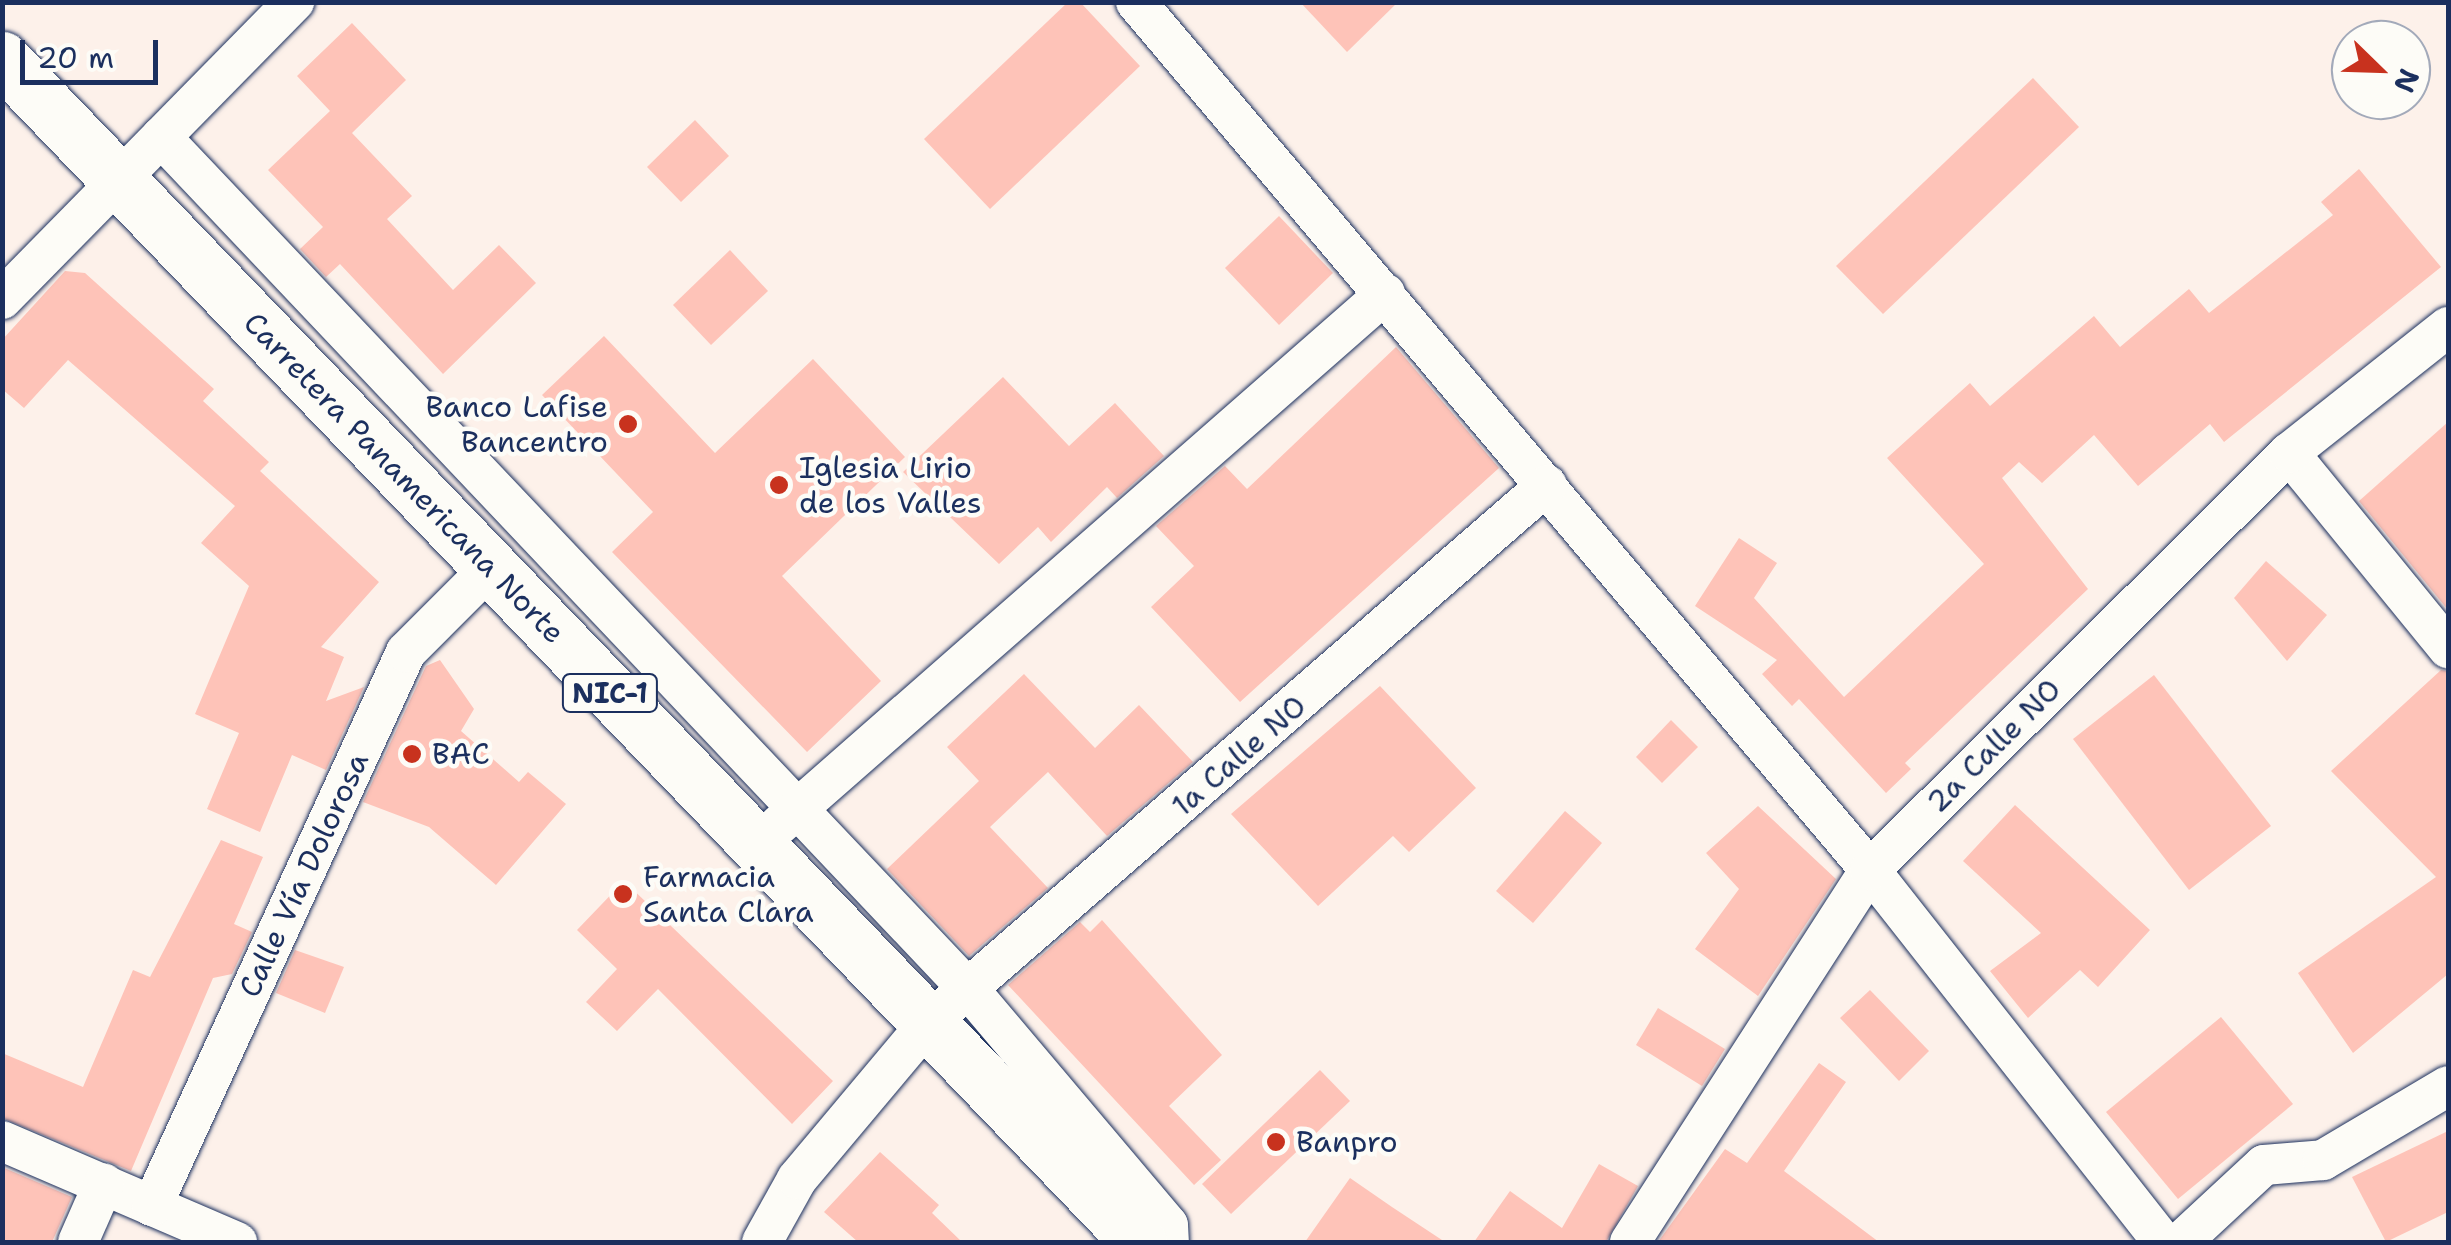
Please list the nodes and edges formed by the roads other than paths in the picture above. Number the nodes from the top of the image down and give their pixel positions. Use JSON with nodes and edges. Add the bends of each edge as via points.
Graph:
{"nodes":[{"id":1,"x":294,"y":2,"type":"edge"},
{"id":2,"x":1136,"y":2,"type":"edge"},
{"id":3,"x":2,"y":59,"type":"edge"},
{"id":4,"x":161,"y":138,"type":"junction"},
{"id":5,"x":99,"y":161,"type":"junction"},
{"id":6,"x":1385,"y":294,"type":"junction"},
{"id":7,"x":2,"y":299,"type":"edge"},
{"id":8,"x":2448,"y":327,"type":"edge"},
{"id":9,"x":2288,"y":453,"type":"junction"},
{"id":10,"x":1547,"y":485,"type":"junction"},
{"id":11,"x":490,"y":568,"type":"junction"},
{"id":12,"x":2448,"y":648,"type":"edge"},
{"id":13,"x":796,"y":808,"type":"junction"},
{"id":14,"x":758,"y":848,"type":"junction"},
{"id":15,"x":1870,"y":870,"type":"junction"},
{"id":16,"x":949,"y":1008,"type":"junction"},
{"id":17,"x":2448,"y":1086,"type":"edge"},
{"id":18,"x":2,"y":1141,"type":"edge"},
{"id":19,"x":104,"y":1182,"type":"junction"},
{"id":20,"x":152,"y":1206,"type":"junction"},
{"id":21,"x":78,"y":1242,"type":"edge"},
{"id":22,"x":237,"y":1242,"type":"edge"},
{"id":23,"x":762,"y":1242,"type":"edge"},
{"id":24,"x":1139,"y":1242,"type":"edge"},
{"id":25,"x":1169,"y":1242,"type":"edge"},
{"id":26,"x":1630,"y":1242,"type":"edge"},
{"id":27,"x":2164,"y":1242,"type":"edge"},
{"id":28,"x":2181,"y":1242,"type":"edge"}],
"edges":[{"from":1,"to":4,"type":"street"},
{"from":2,"to":6,"type":"street"},
{"from":3,"to":5,"type":"highway","name":"Carretera Panamericana Norte","number":"NIC-1"},
{"from":4,"to":5,"type":"street"},
{"from":4,"to":13,"type":"street"},
{"from":5,"to":7,"type":"street"},
{"from":5,"to":11,"type":"highway","name":"Carretera Panamericana Norte","number":"NIC-1"},
{"from":6,"to":10,"type":"street"},
{"from":6,"to":13,"type":"street"},
{"from":8,"to":9,"type":"street","name":"2a Calle NO"},
{"from":9,"to":12,"type":"street"},
{"from":9,"to":15,"type":"street","name":"2a Calle NO"},
{"from":10,"to":15,"type":"street"},
{"from":10,"to":16,"type":"street","name":"1a Calle NO"},
{"from":11,"to":14,"type":"highway","name":"Carretera Panamericana Norte","number":"NIC-1"},
{"from":11,"to":20,"type":"street","name":"Calle Vía Dolorosa","via":[[406,652]]},
{"from":13,"to":14,"type":"street"},
{"from":13,"to":16,"type":"street"},
{"from":14,"to":16,"type":"highway","name":"Carretera Panamericana Norte","number":"NIC-1"},
{"from":15,"to":26,"type":"street","name":"2a Calle NO"},
{"from":15,"to":27,"type":"street"},
{"from":16,"to":23,"type":"street","name":"1a Calle NO","via":[[796,1180]]},
{"from":16,"to":24,"type":"highway","name":"Carretera Panamericana Norte","number":"NIC-1"},
{"from":16,"to":25,"type":"street","via":[[1168,1225]]},
{"from":17,"to":28,"type":"street","via":[[2323,1160],[2264,1165]]},
{"from":18,"to":19,"type":"street"},
{"from":19,"to":20,"type":"street"},
{"from":19,"to":21,"type":"street"},
{"from":20,"to":22,"type":"street"}]}
